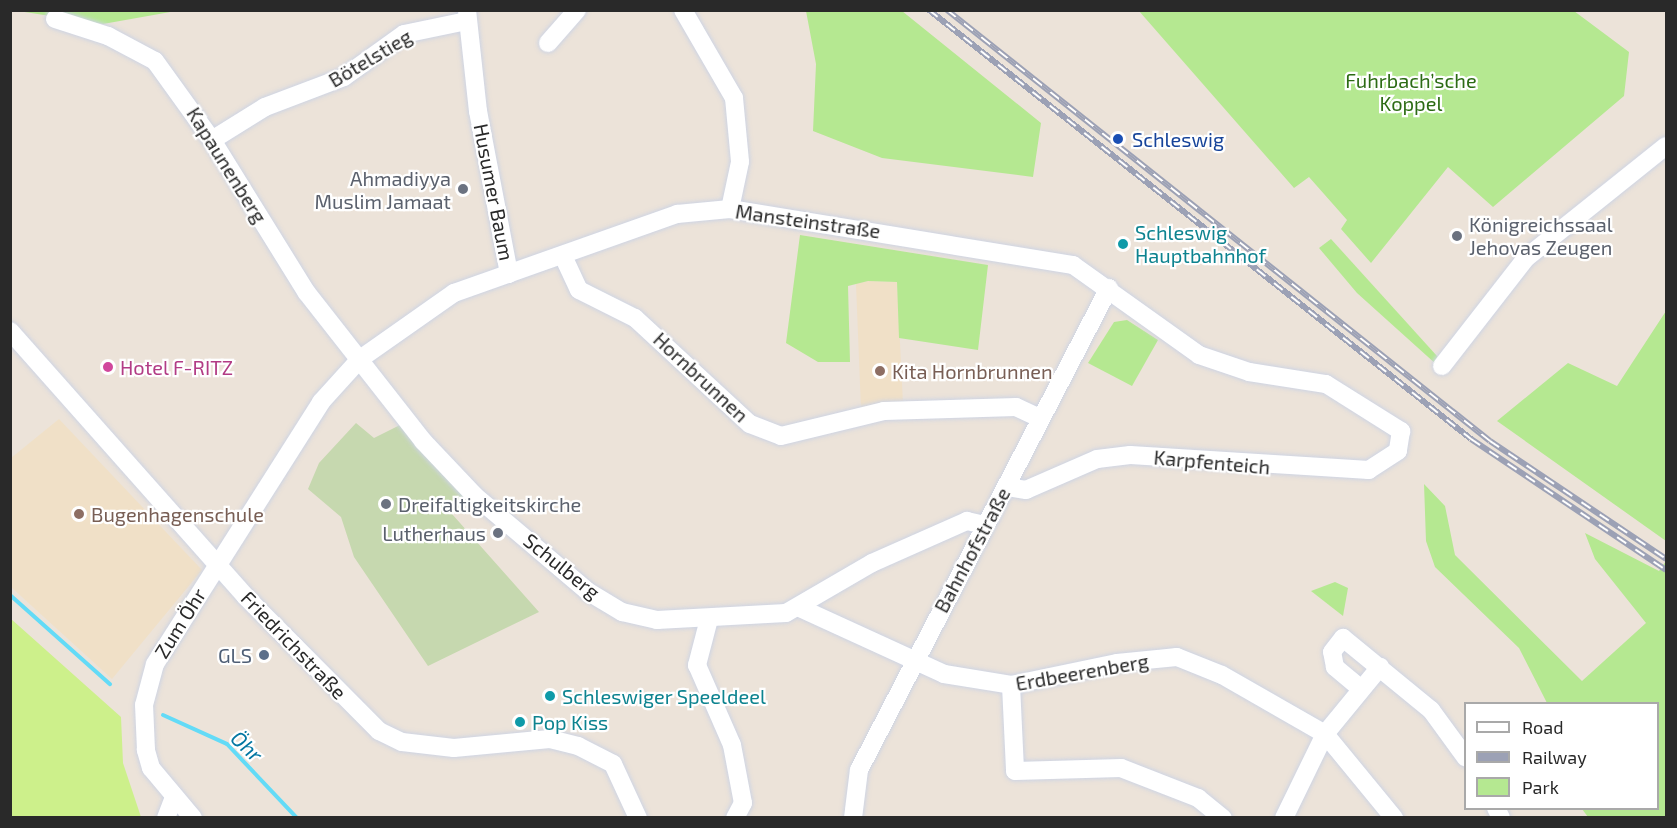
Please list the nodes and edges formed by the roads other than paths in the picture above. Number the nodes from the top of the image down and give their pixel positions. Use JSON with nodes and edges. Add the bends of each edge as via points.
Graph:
{"nodes":[{"id":1,"x":577,"y":10,"type":"edge"},
{"id":2,"x":683,"y":10,"type":"edge"},
{"id":3,"x":467,"y":16,"type":"edge"},
{"id":4,"x":55,"y":19,"type":"dead end"},
{"id":5,"x":548,"y":43,"type":"dead end"},
{"id":6,"x":212,"y":140,"type":"junction"},
{"id":7,"x":1666,"y":146,"type":"edge"},
{"id":8,"x":730,"y":209,"type":"junction"},
{"id":9,"x":564,"y":258,"type":"junction"},
{"id":10,"x":509,"y":274,"type":"junction"},
{"id":11,"x":1109,"y":288,"type":"junction"},
{"id":12,"x":10,"y":331,"type":"edge"},
{"id":13,"x":360,"y":359,"type":"junction"},
{"id":14,"x":1443,"y":366,"type":"dead end"},
{"id":15,"x":1040,"y":418,"type":"junction"},
{"id":16,"x":1401,"y":431,"type":"joint"},
{"id":17,"x":1006,"y":487,"type":"junction"},
{"id":18,"x":985,"y":525,"type":"junction"},
{"id":19,"x":218,"y":564,"type":"junction"},
{"id":20,"x":800,"y":608,"type":"junction"},
{"id":21,"x":710,"y":619,"type":"junction"},
{"id":22,"x":914,"y":660,"type":"junction"},
{"id":23,"x":1380,"y":667,"type":"junction"},
{"id":24,"x":1011,"y":685,"type":"junction"},
{"id":25,"x":1360,"y":688,"type":"junction"},
{"id":26,"x":1324,"y":734,"type":"junction"},
{"id":27,"x":1464,"y":755,"type":"edge"},
{"id":28,"x":174,"y":797,"type":"junction"},
{"id":29,"x":166,"y":818,"type":"edge"},
{"id":30,"x":193,"y":818,"type":"edge"},
{"id":31,"x":638,"y":818,"type":"edge"},
{"id":32,"x":735,"y":818,"type":"edge"},
{"id":33,"x":853,"y":818,"type":"edge"},
{"id":34,"x":1223,"y":818,"type":"edge"},
{"id":35,"x":1284,"y":818,"type":"edge"},
{"id":36,"x":1394,"y":818,"type":"edge"}],
"edges":[{"from":1,"to":5,"type":"street"},
{"from":2,"to":8,"type":"street","via":[[734,98],[740,162]]},
{"from":3,"to":6,"type":"street","name":"Bötelstieg","via":[[404,34],[344,77],[265,108]]},
{"from":3,"to":10,"type":"street","name":"Husumer Baum"},
{"from":4,"to":6,"type":"street","name":"Kapaunenberg","via":[[108,36],[155,61]]},
{"from":6,"to":13,"type":"street","name":"Kapaunenberg","via":[[307,293]]},
{"from":7,"to":14,"type":"street","via":[[1526,258]]},
{"from":8,"to":9,"type":"street","name":"Mansteinstraße","via":[[677,214]]},
{"from":8,"to":11,"type":"street","name":"Mansteinstraße","via":[[1073,265]]},
{"from":9,"to":10,"type":"street","name":"Mansteinstraße"},
{"from":9,"to":15,"type":"street","name":"Hornbrunnen","via":[[579,291],[635,318],[750,424],[781,436],[884,411],[1016,407]]},
{"from":10,"to":13,"type":"street","name":"Husumer Baum","via":[[454,293]]},
{"from":11,"to":15,"type":"street","name":"Bahnhofstraße"},
{"from":11,"to":16,"type":"street","name":"Mansteinstraße","via":[[1198,355],[1249,372],[1326,384]]},
{"from":12,"to":19,"type":"street","name":"Friedrichstraße"},
{"from":13,"to":19,"type":"street","name":"Husumer Baum","via":[[321,402]]},
{"from":13,"to":21,"type":"street","name":"Schulberg","via":[[423,441],[474,495],[587,591],[622,612],[657,620]]},
{"from":15,"to":17,"type":"street","name":"Bahnhofstraße"},
{"from":16,"to":17,"type":"street","name":"Karpfenteich","via":[[1398,451],[1369,470],[1130,455],[1097,459],[1026,490]]},
{"from":17,"to":18,"type":"street","name":"Bahnhofstraße"},
{"from":18,"to":20,"type":"street","via":[[967,521],[872,563],[818,591]]},
{"from":18,"to":22,"type":"street","name":"Bahnhofstraße"},
{"from":19,"to":28,"type":"street","name":"Zum Öhr","via":[[171,632],[144,705],[151,768]]},
{"from":19,"to":31,"type":"street","name":"Friedrichstraße","via":[[379,731],[402,742],[454,748],[550,739],[578,746],[613,764]]},
{"from":20,"to":21,"type":"street","name":"Schulberg"},
{"from":20,"to":22,"type":"street","name":"Erdbeerenberg"},
{"from":21,"to":32,"type":"street","via":[[698,664],[732,745],[743,803]]},
{"from":22,"to":24,"type":"street","name":"Erdbeerenberg","via":[[944,674]]},
{"from":22,"to":33,"type":"street","name":"Bahnhofstraße","via":[[859,770]]},
{"from":23,"to":25,"type":"street"},
{"from":23,"to":25,"type":"street","via":[[1343,638],[1332,652],[1335,668]]},
{"from":23,"to":27,"type":"street","via":[[1431,710]]},
{"from":24,"to":26,"type":"street","name":"Erdbeerenberg","via":[[1117,663],[1177,657],[1222,675]]},
{"from":24,"to":34,"type":"street","via":[[1015,771],[1121,768],[1198,798]]},
{"from":25,"to":26,"type":"street"},
{"from":26,"to":35,"type":"street"},
{"from":26,"to":36,"type":"street","name":"Erdbeerenberg"},
{"from":28,"to":29,"type":"street"},
{"from":28,"to":30,"type":"street","name":"Zum Öhr"}]}
